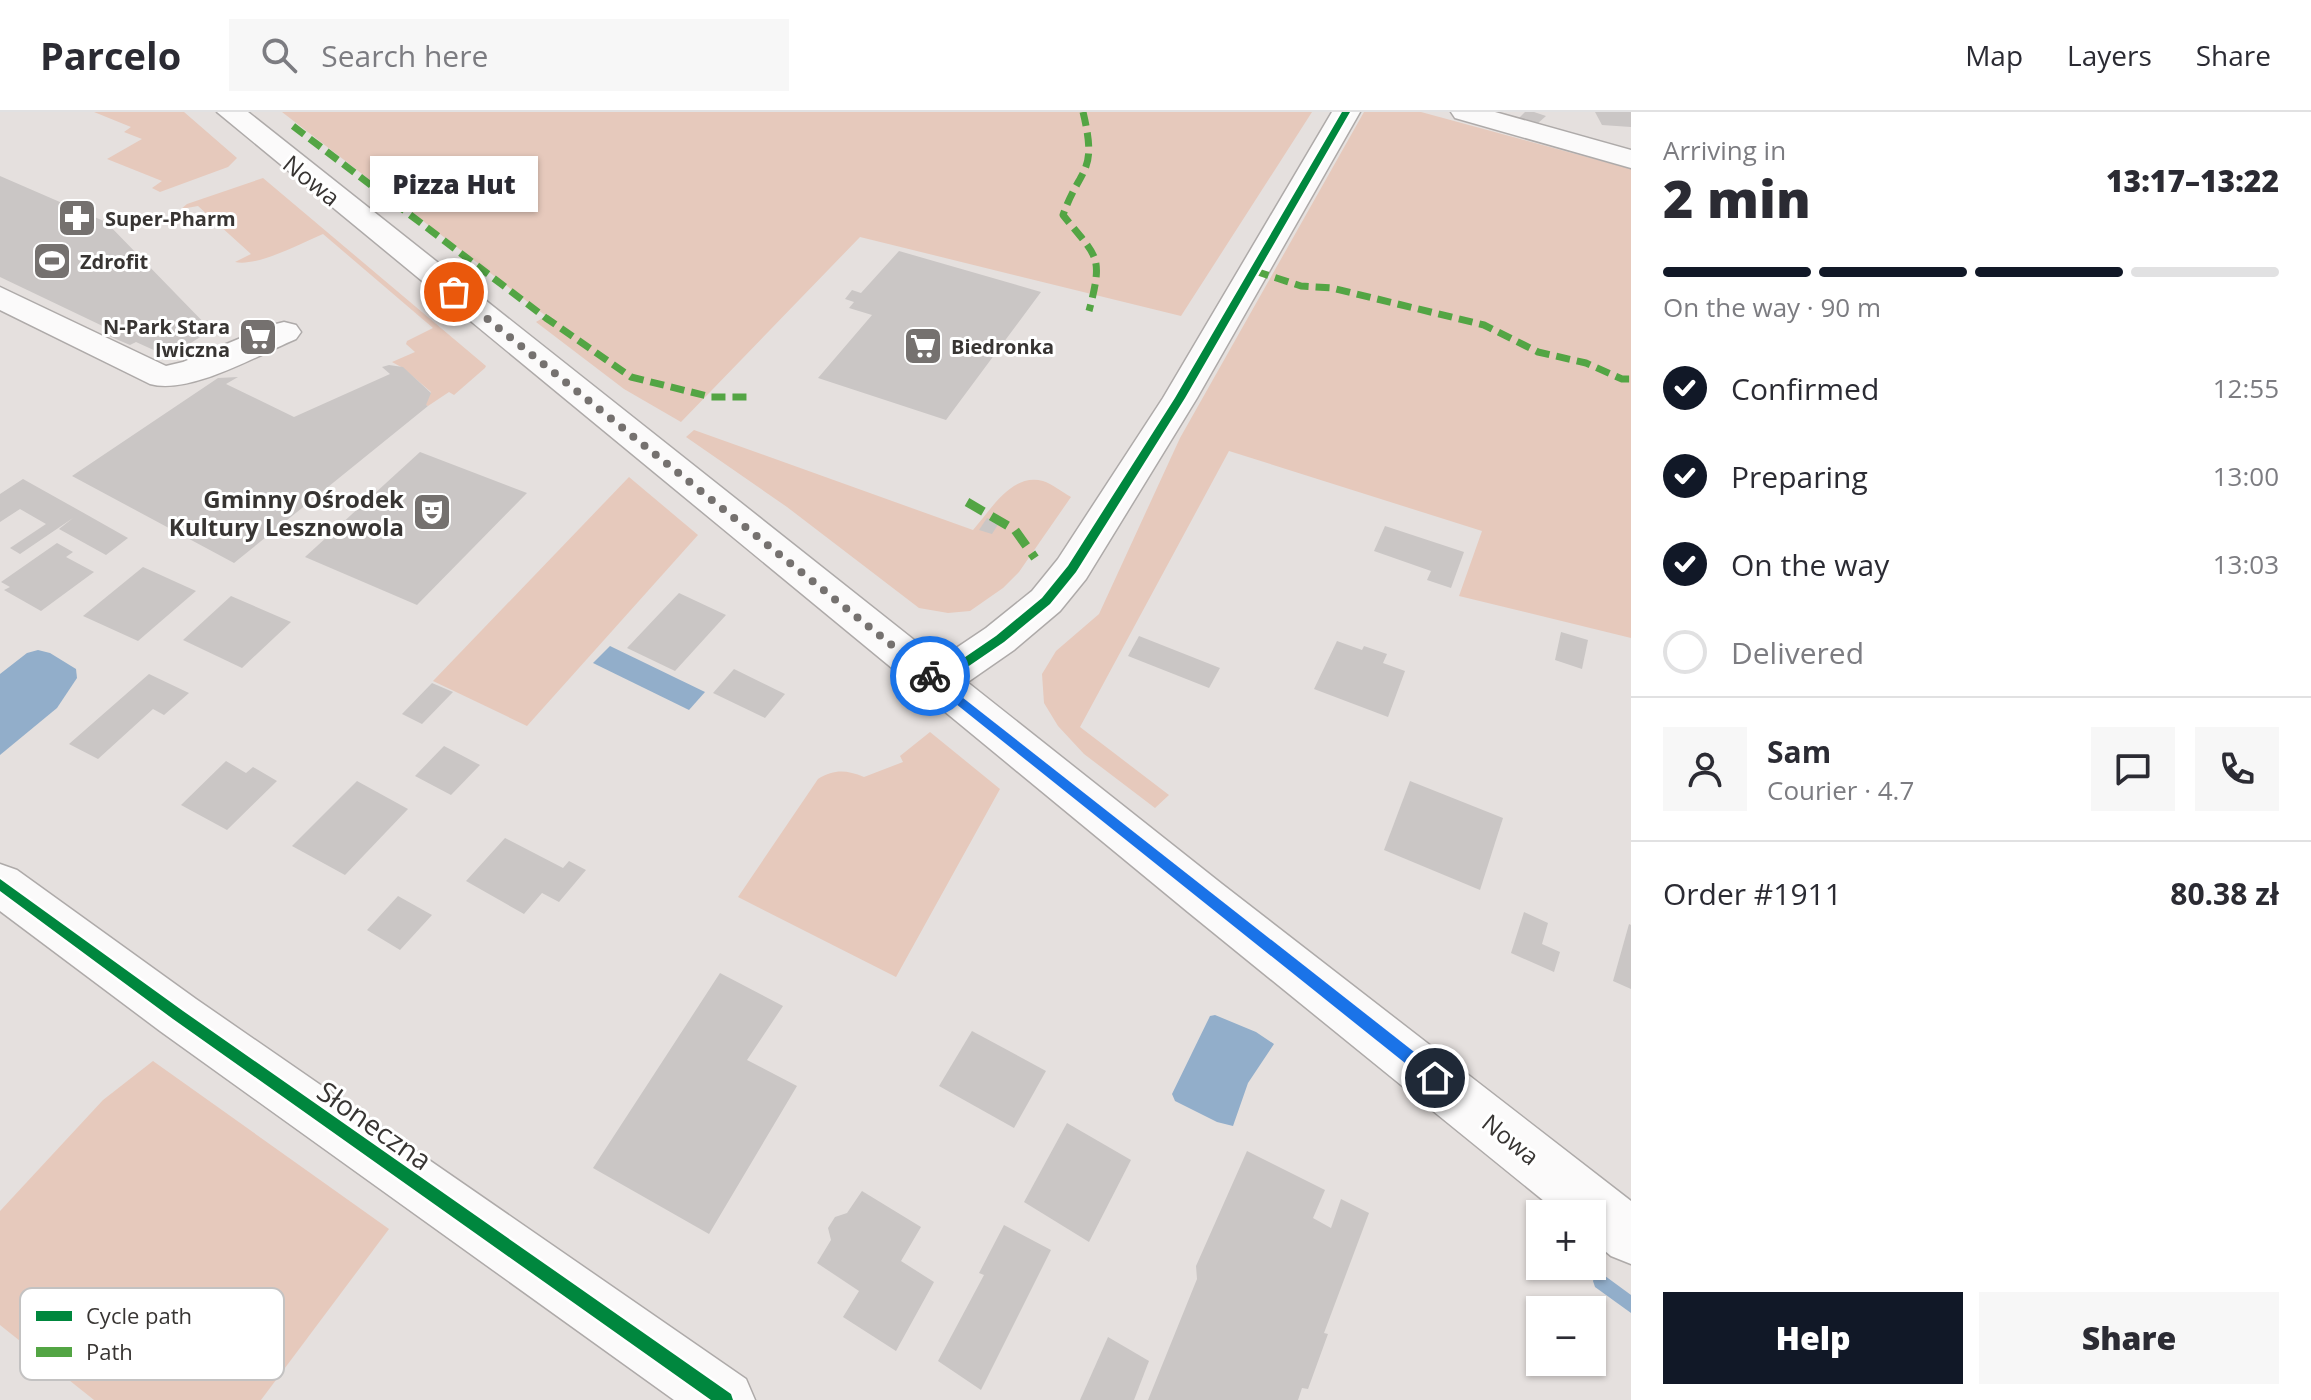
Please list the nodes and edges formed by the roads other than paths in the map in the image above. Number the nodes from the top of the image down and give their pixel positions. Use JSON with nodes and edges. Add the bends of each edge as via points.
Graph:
{"nodes":[{"id":1,"x":231,"y":112,"type":"edge"},
{"id":2,"x":1346,"y":112,"type":"edge"},
{"id":3,"x":1465,"y":112,"type":"edge"},
{"id":4,"x":1631,"y":159,"type":"edge"},
{"id":5,"x":0,"y":297,"type":"edge"},
{"id":6,"x":284,"y":332,"type":"dead end"},
{"id":7,"x":937,"y":682,"type":"junction"},
{"id":8,"x":0,"y":884,"type":"edge"},
{"id":9,"x":1631,"y":1236,"type":"edge"},
{"id":10,"x":725,"y":1400,"type":"edge"}],
"edges":[{"from":1,"to":7,"type":"main road","name":"Nowa"},
{"from":2,"to":7,"type":"main road","via":[[1187,385],[1072,569],[1046,601]]},
{"from":3,"to":4,"type":"main road"},
{"from":5,"to":6,"type":"main road","via":[[162,377],[192,371]]},
{"from":7,"to":9,"type":"main road","name":"Nowa"},
{"from":8,"to":10,"type":"main road","name":"Słoneczna"}]}
